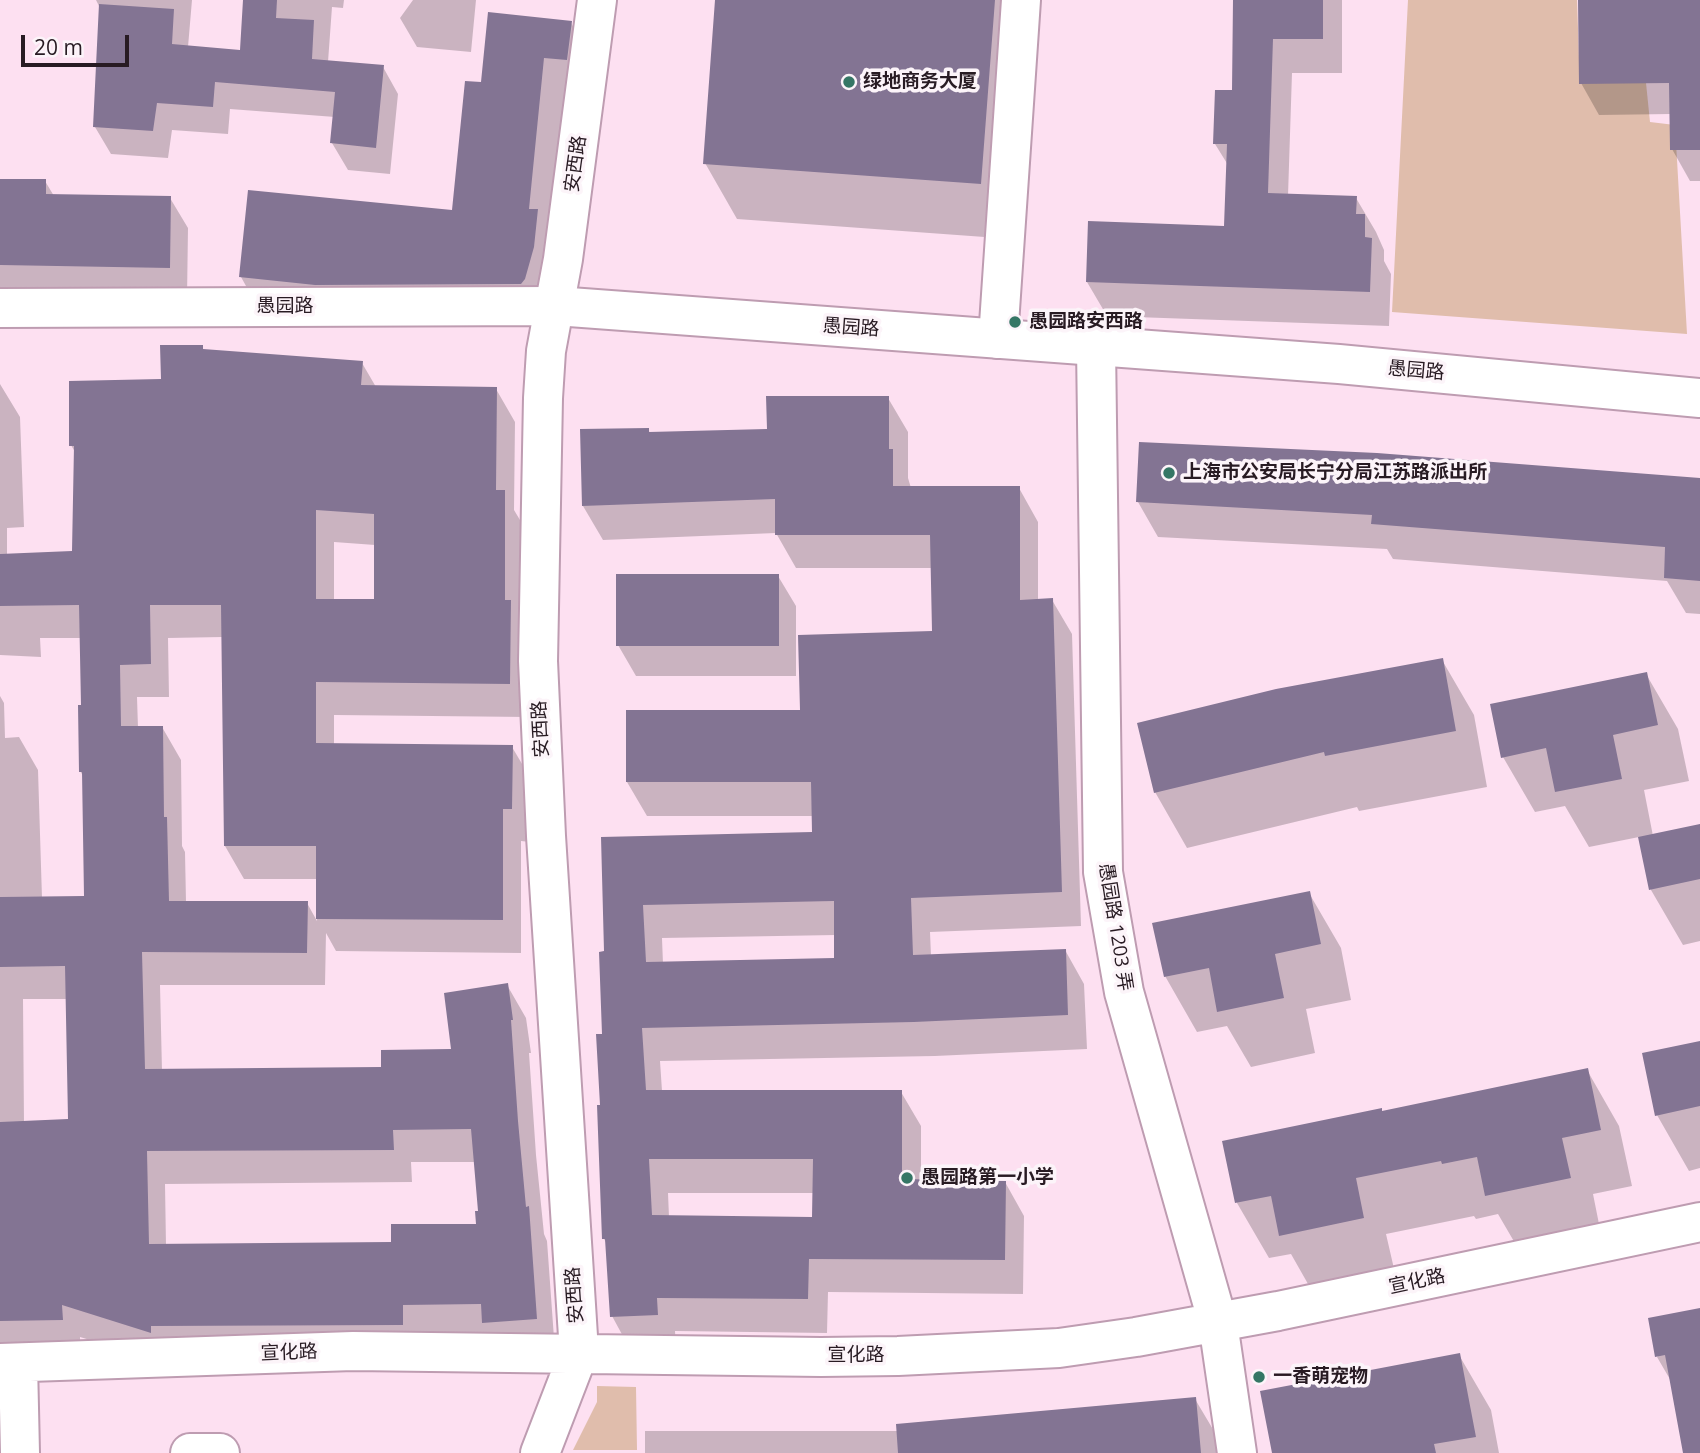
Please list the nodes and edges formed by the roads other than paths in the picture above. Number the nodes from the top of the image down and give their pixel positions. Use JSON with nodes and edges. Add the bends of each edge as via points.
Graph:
{"nodes":[{"id":1,"x":597,"y":0,"type":"edge"},
{"id":2,"x":1021,"y":0,"type":"edge"},
{"id":3,"x":556,"y":306,"type":"junction"},
{"id":4,"x":0,"y":307,"type":"edge"},
{"id":5,"x":998,"y":339,"type":"junction"},
{"id":6,"x":1096,"y":346,"type":"junction"},
{"id":7,"x":1700,"y":398,"type":"edge"},
{"id":8,"x":1700,"y":1223,"type":"edge"},
{"id":9,"x":1218,"y":1323,"type":"junction"},
{"id":10,"x":579,"y":1352,"type":"junction"},
{"id":11,"x":9,"y":1363,"type":"edge"},
{"id":12,"x":20,"y":1453,"type":"edge"},
{"id":13,"x":190,"y":1453,"type":"edge"},
{"id":14,"x":220,"y":1453,"type":"edge"},
{"id":15,"x":540,"y":1453,"type":"edge"},
{"id":16,"x":1237,"y":1453,"type":"edge"}],
"edges":[{"from":1,"to":3,"type":"street","name":"安西路"},
{"from":2,"to":5,"type":"street"},
{"from":3,"to":4,"type":"street","name":"愚园路"},
{"from":3,"to":5,"type":"street","name":"愚园路"},
{"from":3,"to":10,"type":"street","name":"安西路","via":[[546,351],[543,398],[538,661]]},
{"from":5,"to":6,"type":"street","name":"愚园路"},
{"from":6,"to":7,"type":"street","name":"愚园路"},
{"from":6,"to":9,"type":"street","name":"愚园路 1203 弄","via":[[1103,872],[1124,992]]},
{"from":8,"to":9,"type":"street","name":"宣化路"},
{"from":9,"to":10,"type":"street","name":"宣化路","via":[[1059,1348],[898,1356]]},
{"from":9,"to":16,"type":"street","name":"愚园路 1203 弄"},
{"from":10,"to":11,"type":"street","name":"宣化路","via":[[353,1351]]},
{"from":10,"to":15,"type":"street","name":"安西路"},
{"from":11,"to":12,"type":"street"},
{"from":13,"to":14,"type":"street"}]}
